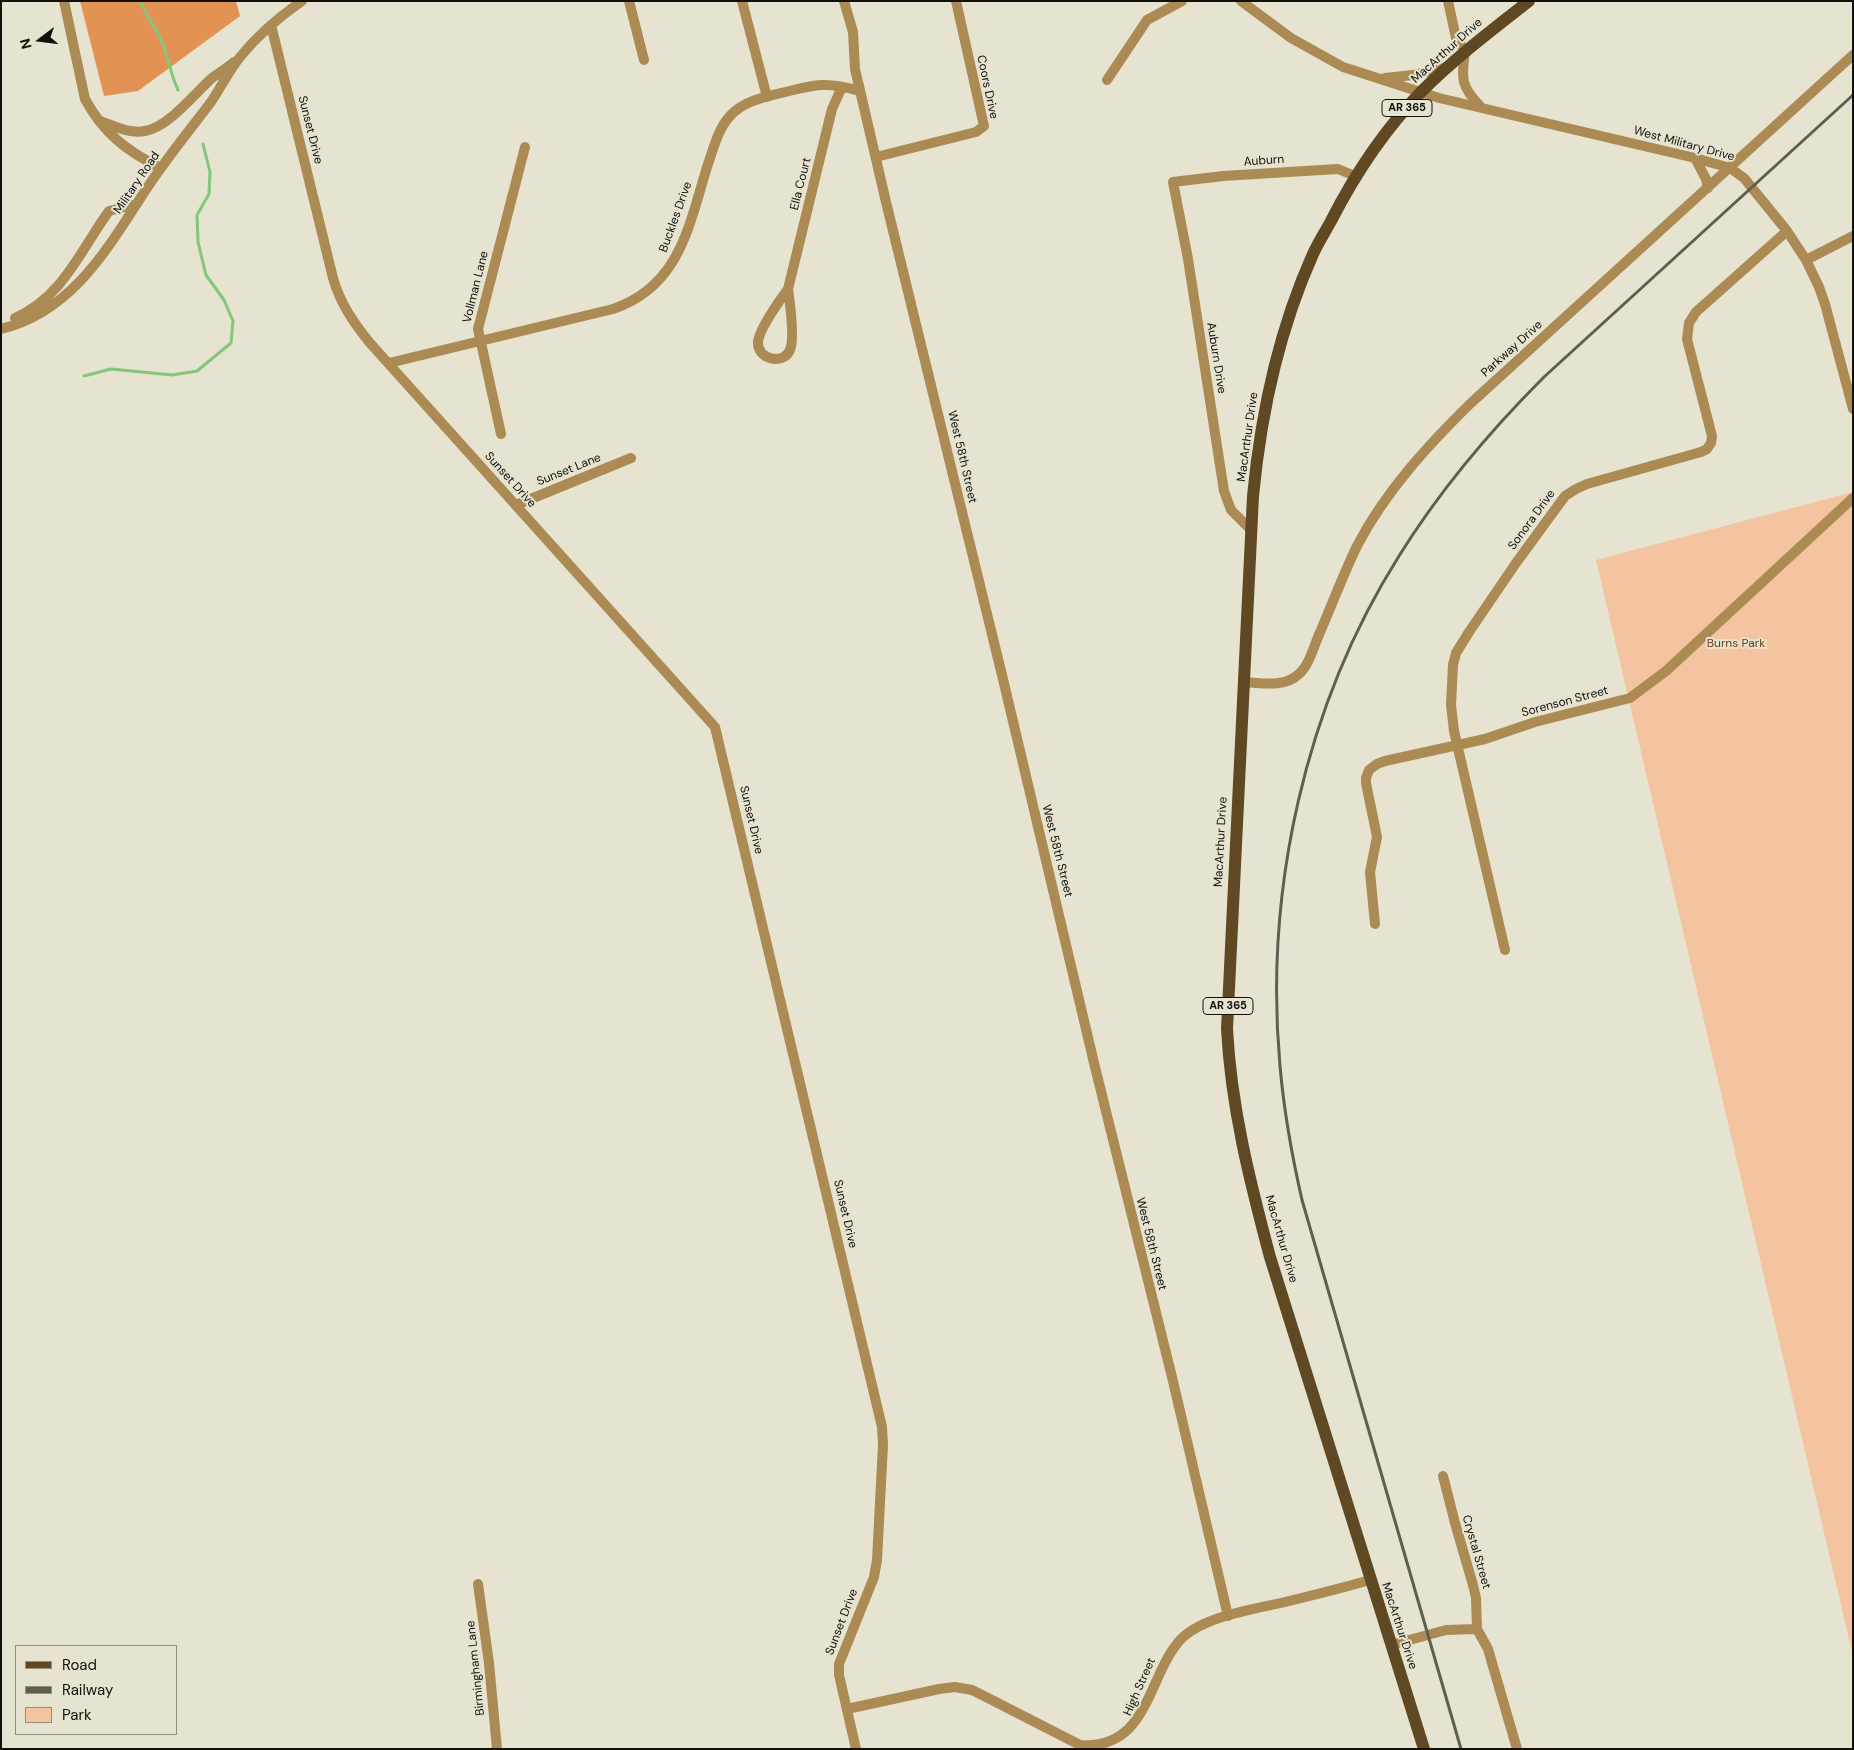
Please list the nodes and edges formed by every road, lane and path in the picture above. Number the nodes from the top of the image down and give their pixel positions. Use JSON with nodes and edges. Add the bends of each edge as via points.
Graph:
{"nodes":[{"id":1,"x":64,"y":1,"type":"edge"},
{"id":2,"x":302,"y":1,"type":"edge"},
{"id":3,"x":629,"y":1,"type":"edge"},
{"id":4,"x":742,"y":1,"type":"edge"},
{"id":5,"x":844,"y":1,"type":"edge"},
{"id":6,"x":956,"y":1,"type":"edge"},
{"id":7,"x":1182,"y":1,"type":"edge"},
{"id":8,"x":1241,"y":1,"type":"edge"},
{"id":9,"x":1448,"y":1,"type":"edge"},
{"id":10,"x":1530,"y":1,"type":"edge"},
{"id":11,"x":271,"y":25,"type":"junction"},
{"id":12,"x":1465,"y":51,"type":"junction"},
{"id":13,"x":1853,"y":55,"type":"edge"},
{"id":14,"x":239,"y":59,"type":"junction"},
{"id":15,"x":644,"y":60,"type":"dead end"},
{"id":16,"x":1448,"y":67,"type":"junction"},
{"id":17,"x":1379,"y":78,"type":"junction"},
{"id":18,"x":1107,"y":80,"type":"dead end"},
{"id":19,"x":842,"y":86,"type":"junction"},
{"id":20,"x":860,"y":91,"type":"junction"},
{"id":21,"x":1421,"y":92,"type":"junction"},
{"id":22,"x":767,"y":96,"type":"junction"},
{"id":23,"x":1481,"y":108,"type":"junction"},
{"id":24,"x":98,"y":121,"type":"junction"},
{"id":25,"x":525,"y":148,"type":"dead end"},
{"id":26,"x":876,"y":157,"type":"junction"},
{"id":27,"x":1695,"y":158,"type":"junction"},
{"id":28,"x":160,"y":168,"type":"junction"},
{"id":29,"x":1730,"y":168,"type":"junction"},
{"id":30,"x":1355,"y":176,"type":"junction"},
{"id":31,"x":1173,"y":182,"type":"joint"},
{"id":32,"x":1708,"y":188,"type":"junction"},
{"id":33,"x":137,"y":204,"type":"junction"},
{"id":34,"x":1787,"y":231,"type":"junction"},
{"id":35,"x":1853,"y":236,"type":"edge"},
{"id":36,"x":1806,"y":260,"type":"junction"},
{"id":37,"x":788,"y":289,"type":"junction"},
{"id":38,"x":1,"y":323,"type":"edge"},
{"id":39,"x":1,"y":329,"type":"edge"},
{"id":40,"x":480,"y":340,"type":"junction"},
{"id":41,"x":389,"y":363,"type":"junction"},
{"id":42,"x":1853,"y":409,"type":"edge"},
{"id":43,"x":501,"y":434,"type":"dead end"},
{"id":44,"x":631,"y":458,"type":"dead end"},
{"id":45,"x":1853,"y":498,"type":"edge"},
{"id":46,"x":516,"y":505,"type":"junction"},
{"id":47,"x":1251,"y":530,"type":"junction"},
{"id":48,"x":1244,"y":682,"type":"junction"},
{"id":49,"x":1458,"y":745,"type":"junction"},
{"id":50,"x":1376,"y":924,"type":"dead end"},
{"id":51,"x":1505,"y":950,"type":"dead end"},
{"id":52,"x":1443,"y":1476,"type":"dead end"},
{"id":53,"x":1370,"y":1580,"type":"junction"},
{"id":54,"x":478,"y":1584,"type":"dead end"},
{"id":55,"x":1228,"y":1616,"type":"junction"},
{"id":56,"x":1477,"y":1628,"type":"junction"},
{"id":57,"x":1391,"y":1645,"type":"junction"},
{"id":58,"x":847,"y":1709,"type":"junction"},
{"id":59,"x":497,"y":1749,"type":"edge"},
{"id":60,"x":856,"y":1749,"type":"edge"},
{"id":61,"x":1424,"y":1749,"type":"edge"},
{"id":62,"x":1518,"y":1749,"type":"edge"}],
"edges":[{"from":1,"to":24,"type":"street","via":[[85,99]]},
{"from":2,"to":11,"type":"street","name":"Military Road"},
{"from":3,"to":15,"type":"street"},
{"from":4,"to":22,"type":"street"},
{"from":5,"to":20,"type":"street","name":"West 58th Street","via":[[853,32]]},
{"from":6,"to":26,"type":"street","name":"Coors Drive","via":[[984,126],[976,132]]},
{"from":7,"to":18,"type":"street","via":[[1147,20]]},
{"from":8,"to":17,"type":"street","name":"West Military Drive","via":[[1302,45],[1344,67]]},
{"from":9,"to":12,"type":"street","via":[[1456,38]]},
{"from":10,"to":12,"type":"main road","name":"MacArthur Drive","number":"AR 365"},
{"from":11,"to":14,"type":"street","name":"Military Road"},
{"from":11,"to":41,"type":"street","name":"Sunset Drive","via":[[336,287],[350,318]]},
{"from":12,"to":16,"type":"main road","name":"MacArthur Drive","number":"AR 365"},
{"from":12,"to":23,"type":"street","via":[[1464,86]]},
{"from":13,"to":29,"type":"street","name":"Parkway Drive"},
{"from":14,"to":24,"type":"street","via":[[156,127],[129,131]]},
{"from":14,"to":28,"type":"street","name":"Military Road"},
{"from":16,"to":17,"type":"street"},
{"from":16,"to":21,"type":"main road","name":"MacArthur Drive","number":"AR 365"},
{"from":17,"to":21,"type":"street","name":"West Military Drive"},
{"from":19,"to":20,"type":"street"},
{"from":19,"to":22,"type":"street","name":"Buckles Drive","via":[[816,85]]},
{"from":19,"to":37,"type":"street","name":"Ella Court","via":[[832,109]]},
{"from":20,"to":26,"type":"street","name":"West 58th Street"},
{"from":21,"to":23,"type":"street","name":"West Military Drive"},
{"from":21,"to":30,"type":"main road","name":"MacArthur Drive","number":"AR 365"},
{"from":22,"to":40,"type":"street","name":"Buckles Drive","via":[[741,107],[720,130],[680,249],[667,273],[652,288],[613,310]]},
{"from":23,"to":27,"type":"street","name":"West Military Drive"},
{"from":24,"to":28,"type":"street","via":[[115,140]]},
{"from":25,"to":40,"type":"street","name":"Vollman Lane","via":[[478,329]]},
{"from":26,"to":55,"type":"street","name":"West 58th Street"},
{"from":27,"to":29,"type":"street","name":"West Military Drive"},
{"from":27,"to":32,"type":"street"},
{"from":28,"to":33,"type":"street","name":"Military Road"},
{"from":29,"to":32,"type":"street","name":"Parkway Drive"},
{"from":29,"to":34,"type":"street","name":"West Military Drive","via":[[1748,183]]},
{"from":30,"to":31,"type":"street","name":"Auburn","via":[[1338,169]]},
{"from":30,"to":47,"type":"main road","name":"MacArthur Drive","number":"AR 365","via":[[1314,252],[1278,352],[1262,424]]},
{"from":31,"to":47,"type":"street","name":"Auburn Drive","via":[[1190,269],[1224,491],[1231,510]]},
{"from":32,"to":48,"type":"street","name":"Parkway Drive","via":[[1471,403],[1405,474],[1358,546],[1300,673],[1278,683]]},
{"from":33,"to":38,"type":"street","via":[[109,211],[74,267],[51,294],[30,311]]},
{"from":33,"to":39,"type":"street","name":"Military Road","via":[[95,266],[60,300],[26,321]]},
{"from":34,"to":36,"type":"street","name":"West Military Drive"},
{"from":34,"to":49,"type":"street","name":"Sonora Drive","via":[[1696,312],[1689,323],[1687,339],[1712,436],[1708,449],[1587,484],[1570,492],[1469,632],[1456,653],[1453,665],[1451,705]]},
{"from":35,"to":36,"type":"street"},
{"from":36,"to":42,"type":"street","name":"West Military Drive","via":[[1825,304]]},
{"from":37,"to":37,"type":"street","name":"Ella Court","via":[[791,349],[786,356],[766,357],[760,351],[758,340]]},
{"from":40,"to":41,"type":"street","name":"Buckles Drive"},
{"from":40,"to":43,"type":"street","name":"Vollman Lane"},
{"from":41,"to":46,"type":"street","name":"Sunset Drive"},
{"from":44,"to":46,"type":"street","name":"Sunset Lane"},
{"from":45,"to":49,"type":"street","name":"Sorenson Street","via":[[1666,670],[1630,698]]},
{"from":46,"to":58,"type":"street","name":"Sunset Drive","via":[[712,723],[716,732],[882,1426],[874,1577],[839,1664]]},
{"from":47,"to":48,"type":"main road","name":"MacArthur Drive","number":"AR 365"},
{"from":48,"to":53,"type":"main road","name":"MacArthur Drive","number":"AR 365","via":[[1226,1030],[1229,1070],[1258,1213]]},
{"from":49,"to":50,"type":"street","name":"Sorenson Street","via":[[1386,761],[1369,770],[1366,783],[1377,837],[1370,872]]},
{"from":49,"to":51,"type":"street","name":"Sonora Drive"},
{"from":52,"to":56,"type":"street","name":"Crystal Street","via":[[1476,1598]]},
{"from":53,"to":55,"type":"street","name":"High Street"},
{"from":53,"to":57,"type":"main road","name":"MacArthur Drive","number":"AR 365"},
{"from":54,"to":59,"type":"street","name":"Birmingham Lane"},
{"from":55,"to":58,"type":"street","name":"High Street","via":[[1193,1629],[1183,1638],[1164,1663],[1137,1725],[1121,1741],[1110,1746],[1080,1746],[972,1690],[955,1687]]},
{"from":56,"to":57,"type":"street","via":[[1446,1630]]},
{"from":56,"to":62,"type":"street","name":"Crystal Street","via":[[1488,1649]]},
{"from":57,"to":61,"type":"main road","name":"MacArthur Drive","number":"AR 365"},
{"from":58,"to":60,"type":"street","name":"Sunset Drive"}]}
